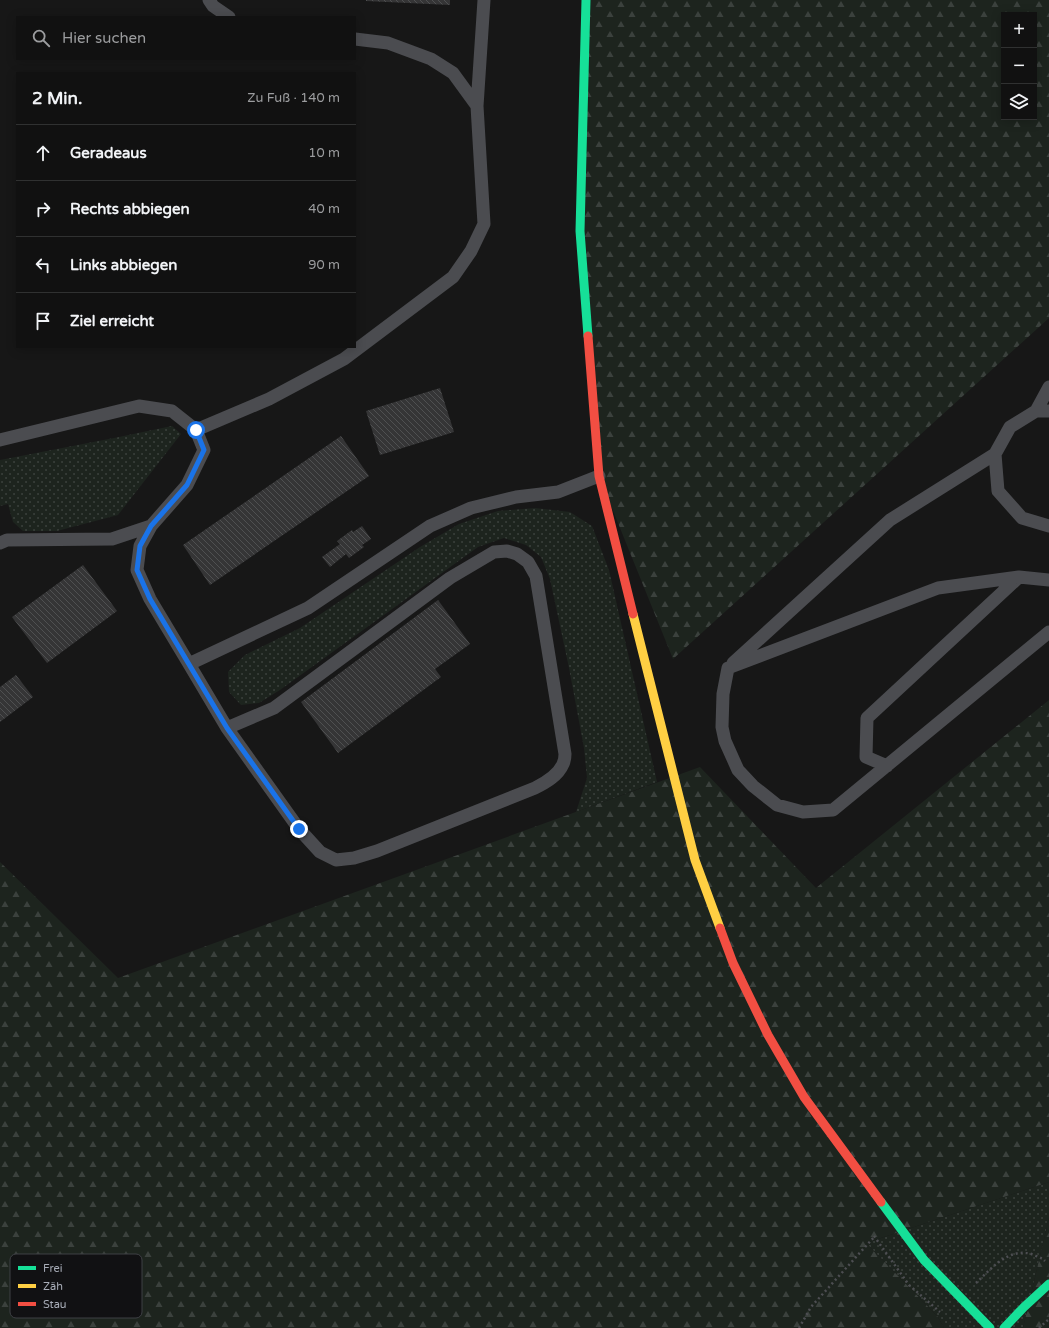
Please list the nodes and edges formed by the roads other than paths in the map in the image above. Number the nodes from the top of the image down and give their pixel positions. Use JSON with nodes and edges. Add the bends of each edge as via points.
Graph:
{"nodes":[{"id":1,"x":209,"y":0,"type":"edge"},
{"id":2,"x":484,"y":0,"type":"edge"},
{"id":3,"x":586,"y":0,"type":"edge"},
{"id":4,"x":228,"y":16,"type":"edge"},
{"id":5,"x":356,"y":39,"type":"edge"},
{"id":6,"x":477,"y":106,"type":"junction"},
{"id":7,"x":1049,"y":387,"type":"edge"},
{"id":8,"x":1043,"y":411,"type":"edge"},
{"id":9,"x":196,"y":430,"type":"junction"},
{"id":10,"x":0,"y":440,"type":"edge"},
{"id":11,"x":995,"y":454,"type":"junction"},
{"id":12,"x":599,"y":476,"type":"junction"},
{"id":13,"x":151,"y":526,"type":"junction"},
{"id":14,"x":1049,"y":526,"type":"edge"},
{"id":15,"x":0,"y":543,"type":"edge"},
{"id":16,"x":1019,"y":577,"type":"junction"},
{"id":17,"x":1049,"y":580,"type":"edge"},
{"id":18,"x":1049,"y":632,"type":"edge"},
{"id":19,"x":189,"y":664,"type":"junction"},
{"id":20,"x":728,"y":668,"type":"junction"},
{"id":21,"x":227,"y":728,"type":"junction"},
{"id":22,"x":887,"y":766,"type":"junction"},
{"id":23,"x":1049,"y":1284,"type":"edge"},
{"id":24,"x":990,"y":1328,"type":"edge"},
{"id":25,"x":1004,"y":1328,"type":"edge"}],
"edges":[{"from":1,"to":4,"type":"lane"},
{"from":2,"to":6,"type":"lane"},
{"from":3,"to":12,"type":"street","via":[[580,231]]},
{"from":5,"to":6,"type":"lane","via":[[388,43],[431,59],[453,73]]},
{"from":6,"to":9,"type":"lane","via":[[484,224],[471,251],[453,277],[344,359],[270,399]]},
{"from":7,"to":8,"type":"lane"},
{"from":8,"to":11,"type":"lane","via":[[1010,427]]},
{"from":9,"to":10,"type":"lane","via":[[172,410],[139,406]]},
{"from":9,"to":13,"type":"lane","via":[[204,450],[187,485]]},
{"from":11,"to":14,"type":"lane","via":[[998,491],[1022,518]]},
{"from":11,"to":20,"type":"lane","via":[[890,520]]},
{"from":12,"to":19,"type":"lane","via":[[558,492],[516,497],[471,508],[430,526],[308,608]]},
{"from":12,"to":24,"type":"street","via":[[695,860],[733,963],[768,1035],[804,1097],[924,1260]]},
{"from":13,"to":15,"type":"lane","via":[[112,539],[7,540]]},
{"from":13,"to":19,"type":"lane","via":[[140,546],[137,570],[150,599]]},
{"from":16,"to":17,"type":"lane"},
{"from":16,"to":20,"type":"lane","via":[[938,588]]},
{"from":16,"to":22,"type":"lane","via":[[867,718],[866,757]]},
{"from":18,"to":22,"type":"lane"},
{"from":19,"to":21,"type":"lane"},
{"from":20,"to":22,"type":"lane","via":[[722,701],[725,741],[738,770],[777,806],[803,812],[833,810]]},
{"from":21,"to":21,"type":"lane","via":[[299,829],[320,852],[336,860],[376,851],[535,788],[556,774],[563,764],[565,754],[536,576],[528,562],[517,554],[507,551],[494,552],[450,578],[274,708]]},
{"from":23,"to":25,"type":"street"}]}
